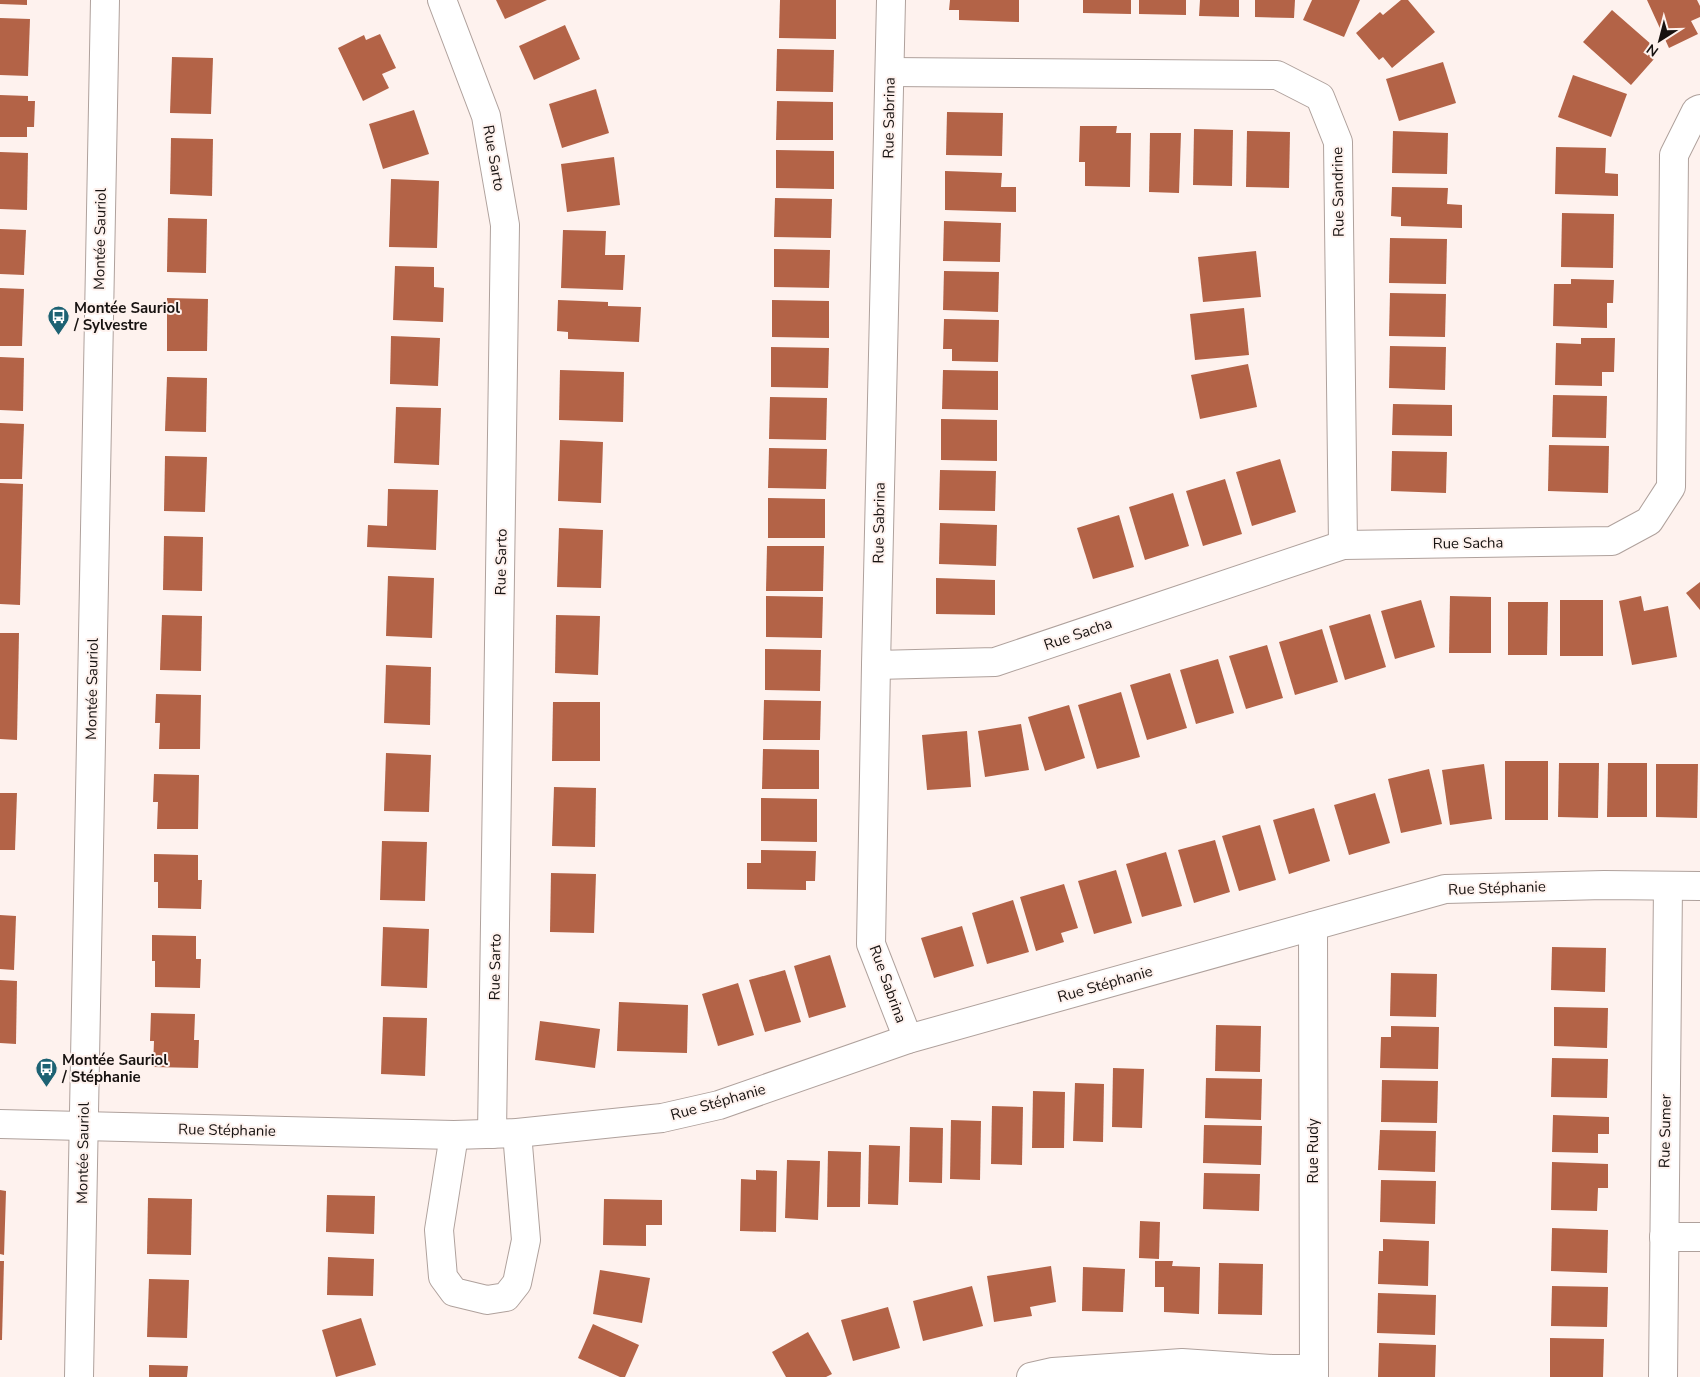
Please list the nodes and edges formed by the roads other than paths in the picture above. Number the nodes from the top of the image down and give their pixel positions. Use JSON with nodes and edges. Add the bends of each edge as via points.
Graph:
{"nodes":[{"id":1,"x":105,"y":0,"type":"edge"},
{"id":2,"x":442,"y":0,"type":"edge"},
{"id":3,"x":891,"y":0,"type":"edge"},
{"id":4,"x":890,"y":72,"type":"junction"},
{"id":5,"x":1700,"y":109,"type":"edge"},
{"id":6,"x":1343,"y":545,"type":"junction"},
{"id":7,"x":876,"y":665,"type":"junction"},
{"id":8,"x":1668,"y":886,"type":"junction"},
{"id":9,"x":1700,"y":886,"type":"edge"},
{"id":10,"x":1313,"y":926,"type":"junction"},
{"id":11,"x":908,"y":1038,"type":"junction"},
{"id":12,"x":0,"y":1124,"type":"edge"},
{"id":13,"x":84,"y":1126,"type":"junction"},
{"id":14,"x":505,"y":1133,"type":"junction"},
{"id":15,"x":454,"y":1135,"type":"junction"},
{"id":16,"x":1700,"y":1237,"type":"edge"},
{"id":17,"x":1664,"y":1238,"type":"junction"},
{"id":18,"x":1314,"y":1373,"type":"edge"},
{"id":19,"x":79,"y":1377,"type":"edge"},
{"id":20,"x":1031,"y":1377,"type":"edge"},
{"id":21,"x":1663,"y":1377,"type":"edge"}],
"edges":[{"from":1,"to":13,"type":"street","name":"Montée Sauriol"},
{"from":2,"to":14,"type":"street","name":"Rue Sarto","via":[[486,116],[505,226]]},
{"from":3,"to":4,"type":"street","name":"Rue Sabrina"},
{"from":4,"to":6,"type":"street","name":"Rue Sandrine","via":[[1277,75],[1320,97],[1338,142]]},
{"from":4,"to":7,"type":"street","name":"Rue Sabrina"},
{"from":5,"to":6,"type":"street","name":"Rue Sacha","via":[[1674,154],[1671,487],[1649,520],[1612,541]]},
{"from":6,"to":7,"type":"street","name":"Rue Sacha","via":[[995,662]]},
{"from":7,"to":11,"type":"street","name":"Rue Sabrina","via":[[872,944]]},
{"from":8,"to":9,"type":"street","name":"Rue Stéphanie"},
{"from":8,"to":10,"type":"street","name":"Rue Stéphanie","via":[[1445,889]]},
{"from":8,"to":17,"type":"street","name":"Rue Sumer"},
{"from":10,"to":11,"type":"street","name":"Rue Stéphanie"},
{"from":10,"to":18,"type":"street","name":"Rue Rudy"},
{"from":11,"to":14,"type":"street","name":"Rue Stéphanie","via":[[719,1105],[662,1118]]},
{"from":12,"to":13,"type":"street","name":"Rue Stéphanie"},
{"from":13,"to":15,"type":"street","name":"Rue Stéphanie"},
{"from":13,"to":19,"type":"street","name":"Montée Sauriol"},
{"from":14,"to":15,"type":"street","name":"Rue Stéphanie"},
{"from":14,"to":15,"type":"street","via":[[526,1240],[517,1282],[506,1297],[487,1300],[454,1292],[442,1277],[439,1230]]},
{"from":16,"to":17,"type":"street"},
{"from":17,"to":21,"type":"street","name":"Rue Sumer"},
{"from":18,"to":20,"type":"street","via":[[1182,1363],[1053,1372]]}]}
